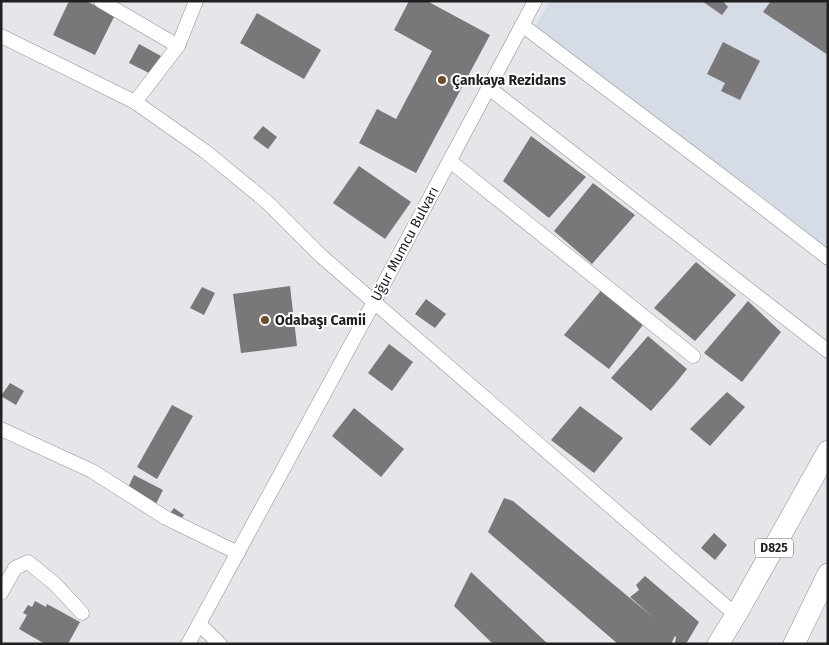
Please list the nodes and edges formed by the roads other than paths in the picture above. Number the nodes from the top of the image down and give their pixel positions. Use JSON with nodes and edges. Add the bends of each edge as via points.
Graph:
{"nodes":[{"id":1,"x":196,"y":1,"type":"edge"},
{"id":2,"x":535,"y":1,"type":"edge"},
{"id":3,"x":110,"y":4,"type":"edge"},
{"id":4,"x":522,"y":25,"type":"junction"},
{"id":5,"x":1,"y":36,"type":"edge"},
{"id":6,"x":178,"y":46,"type":"junction"},
{"id":7,"x":489,"y":88,"type":"junction"},
{"id":8,"x":135,"y":102,"type":"junction"},
{"id":9,"x":450,"y":161,"type":"junction"},
{"id":10,"x":828,"y":258,"type":"edge"},
{"id":11,"x":374,"y":302,"type":"junction"},
{"id":12,"x":828,"y":351,"type":"edge"},
{"id":13,"x":693,"y":356,"type":"dead end"},
{"id":14,"x":1,"y":429,"type":"edge"},
{"id":15,"x":828,"y":451,"type":"edge"},
{"id":16,"x":238,"y":552,"type":"junction"},
{"id":17,"x":828,"y":574,"type":"edge"},
{"id":18,"x":1,"y":594,"type":"edge"},
{"id":19,"x":82,"y":613,"type":"dead end"},
{"id":20,"x":736,"y":615,"type":"junction"},
{"id":21,"x":199,"y":624,"type":"junction"},
{"id":22,"x":188,"y":644,"type":"edge"},
{"id":23,"x":220,"y":644,"type":"edge"},
{"id":24,"x":718,"y":644,"type":"edge"},
{"id":25,"x":794,"y":644,"type":"edge"}],
"edges":[{"from":1,"to":6,"type":"street"},
{"from":2,"to":4,"type":"street","name":"Uğur Mumcu Bulvarı"},
{"from":3,"to":6,"type":"street"},
{"from":4,"to":7,"type":"street","name":"Uğur Mumcu Bulvarı"},
{"from":4,"to":10,"type":"street"},
{"from":5,"to":8,"type":"street"},
{"from":6,"to":8,"type":"street"},
{"from":7,"to":9,"type":"street","name":"Uğur Mumcu Bulvarı"},
{"from":7,"to":12,"type":"street"},
{"from":8,"to":11,"type":"street","via":[[206,152],[267,202]]},
{"from":9,"to":11,"type":"street","name":"Uğur Mumcu Bulvarı"},
{"from":9,"to":13,"type":"street"},
{"from":11,"to":16,"type":"street","name":"Uğur Mumcu Bulvarı"},
{"from":11,"to":20,"type":"street"},
{"from":14,"to":16,"type":"street","via":[[92,471],[166,518]]},
{"from":15,"to":20,"type":"highway","number":"D825"},
{"from":16,"to":21,"type":"street","name":"Uğur Mumcu Bulvarı"},
{"from":17,"to":25,"type":"highway"},
{"from":18,"to":19,"type":"street","via":[[15,568],[28,562],[55,584]]},
{"from":20,"to":24,"type":"highway","number":"D825"},
{"from":21,"to":22,"type":"street","name":"Uğur Mumcu Bulvarı"},
{"from":21,"to":23,"type":"street"}]}
